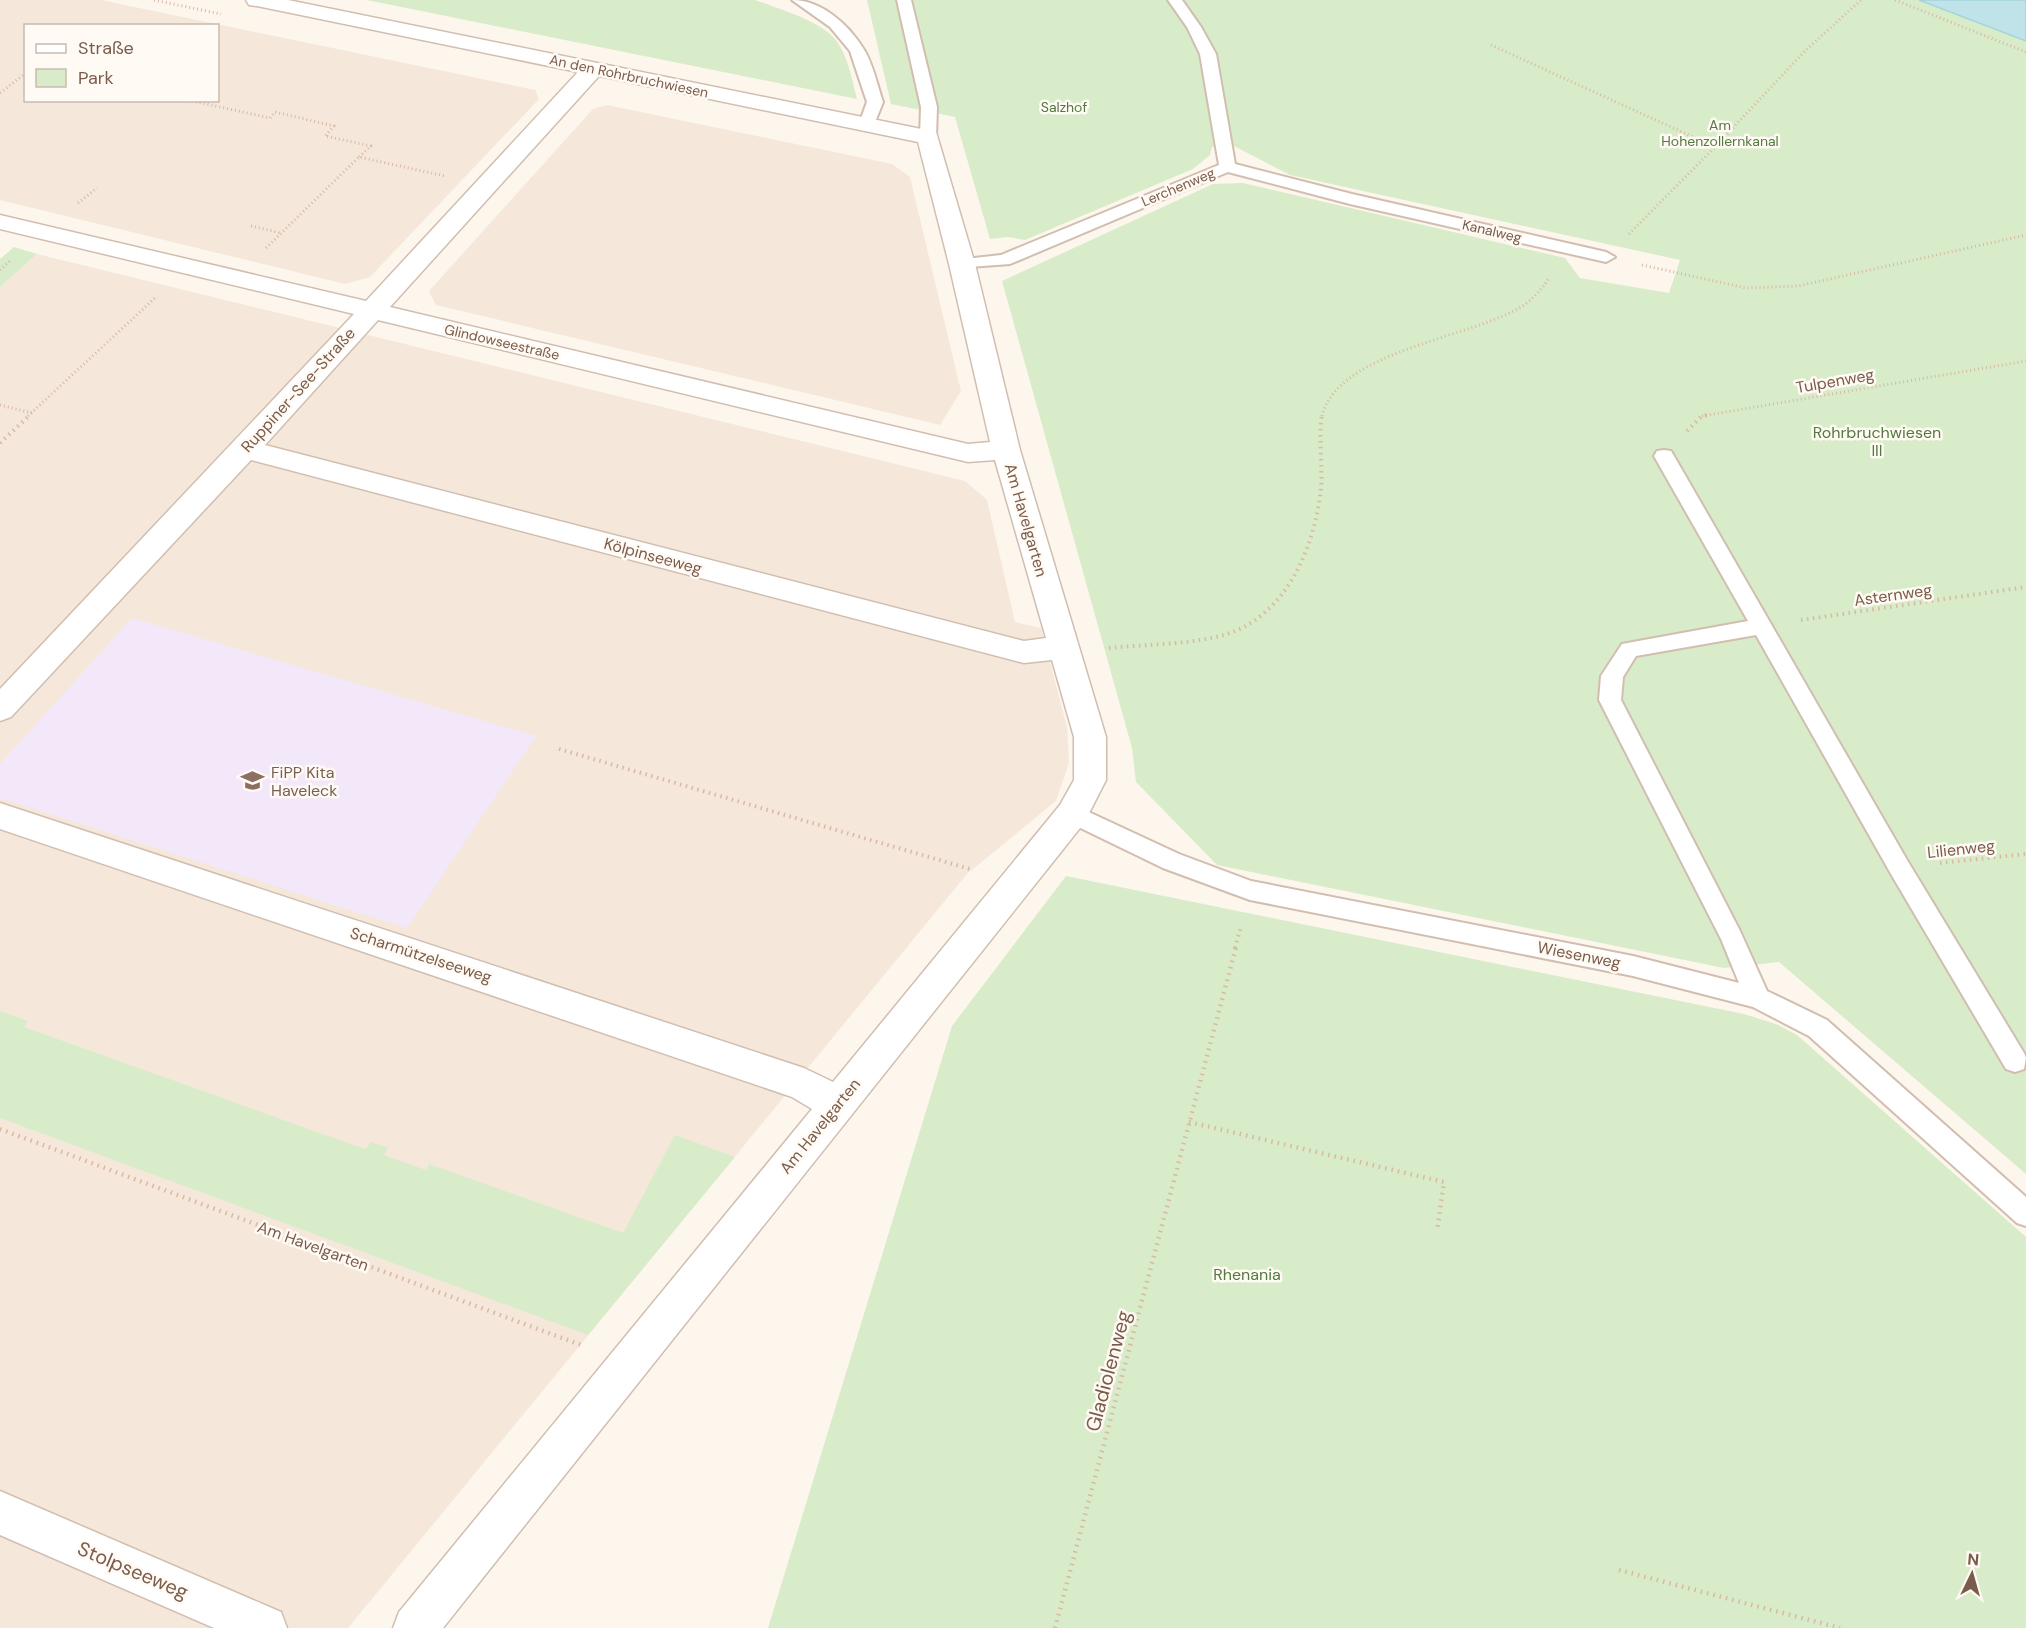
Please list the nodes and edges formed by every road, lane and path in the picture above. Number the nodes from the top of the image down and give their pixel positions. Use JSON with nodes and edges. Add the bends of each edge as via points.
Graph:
{"nodes":[{"id":1,"x":257,"y":0,"type":"edge"},
{"id":2,"x":293,"y":0,"type":"edge"},
{"id":3,"x":799,"y":0,"type":"edge"},
{"id":4,"x":904,"y":0,"type":"edge"},
{"id":5,"x":1175,"y":0,"type":"edge"},
{"id":6,"x":1861,"y":0,"type":"edge"},
{"id":7,"x":1895,"y":0,"type":"edge"},
{"id":8,"x":330,"y":15,"type":"junction"},
{"id":9,"x":1491,"y":45,"type":"dead end"},
{"id":10,"x":2026,"y":52,"type":"edge"},
{"id":11,"x":594,"y":68,"type":"junction"},
{"id":12,"x":24,"y":75,"type":"edge"},
{"id":13,"x":0,"y":93,"type":"edge"},
{"id":14,"x":197,"y":102,"type":"edge"},
{"id":15,"x":867,"y":124,"type":"junction"},
{"id":16,"x":928,"y":137,"type":"junction"},
{"id":17,"x":1715,"y":147,"type":"junction"},
{"id":18,"x":359,"y":157,"type":"junction"},
{"id":19,"x":1227,"y":167,"type":"junction"},
{"id":20,"x":487,"y":185,"type":"junction"},
{"id":21,"x":0,"y":222,"type":"edge"},
{"id":22,"x":251,"y":226,"type":"dead end"},
{"id":23,"x":281,"y":233,"type":"junction"},
{"id":24,"x":2026,"y":236,"type":"edge"},
{"id":25,"x":1606,"y":257,"type":"junction"},
{"id":26,"x":962,"y":264,"type":"junction"},
{"id":27,"x":235,"y":278,"type":"junction"},
{"id":28,"x":142,"y":310,"type":"dead end"},
{"id":29,"x":371,"y":311,"type":"junction"},
{"id":30,"x":2026,"y":361,"type":"edge"},
{"id":31,"x":0,"y":405,"type":"edge"},
{"id":32,"x":32,"y":413,"type":"junction"},
{"id":33,"x":0,"y":443,"type":"edge"},
{"id":34,"x":245,"y":449,"type":"junction"},
{"id":35,"x":1006,"y":450,"type":"junction"},
{"id":36,"x":1664,"y":456,"type":"joint"},
{"id":37,"x":2026,"y":587,"type":"edge"},
{"id":38,"x":1762,"y":626,"type":"junction"},
{"id":39,"x":1063,"y":648,"type":"junction"},
{"id":40,"x":0,"y":709,"type":"edge"},
{"id":41,"x":559,"y":749,"type":"dead end"},
{"id":42,"x":1072,"y":814,"type":"junction"},
{"id":43,"x":0,"y":816,"type":"edge"},
{"id":44,"x":2026,"y":854,"type":"edge"},
{"id":45,"x":1899,"y":867,"type":"junction"},
{"id":46,"x":1017,"y":883,"type":"junction"},
{"id":47,"x":1251,"y":890,"type":"junction"},
{"id":48,"x":1758,"y":998,"type":"junction"},
{"id":49,"x":2015,"y":1062,"type":"dead end"},
{"id":50,"x":838,"y":1105,"type":"junction"},
{"id":51,"x":1189,"y":1122,"type":"junction"},
{"id":52,"x":0,"y":1129,"type":"edge"},
{"id":53,"x":2026,"y":1214,"type":"edge"},
{"id":54,"x":1437,"y":1231,"type":"dead end"},
{"id":55,"x":623,"y":1369,"type":"junction"},
{"id":56,"x":0,"y":1513,"type":"edge"},
{"id":57,"x":1619,"y":1570,"type":"dead end"},
{"id":58,"x":265,"y":1628,"type":"edge"},
{"id":59,"x":415,"y":1628,"type":"edge"},
{"id":60,"x":1055,"y":1628,"type":"edge"},
{"id":61,"x":1840,"y":1628,"type":"edge"}],
"edges":[{"from":1,"to":8,"type":"street","name":"An den Rohrbruchwiesen"},
{"from":2,"to":8,"type":"street","name":"An den Rohrbruchwiesen"},
{"from":3,"to":15,"type":"lane","via":[[835,24],[857,50],[875,102]]},
{"from":4,"to":16,"type":"lane","via":[[930,107]]},
{"from":5,"to":19,"type":"lane","name":"Lerchenweg","via":[[1208,54]]},
{"from":6,"to":17,"type":"path","via":[[1805,51]]},
{"from":7,"to":10,"type":"path"},
{"from":8,"to":11,"type":"street","name":"An den Rohrbruchwiesen"},
{"from":9,"to":17,"type":"path"},
{"from":11,"to":15,"type":"street","name":"An den Rohrbruchwiesen"},
{"from":11,"to":20,"type":"street","name":"Ruppiner-See-Straße"},
{"from":12,"to":13,"type":"path"},
{"from":14,"to":18,"type":"path","via":[[270,118],[275,112],[334,126],[326,136],[371,146]]},
{"from":15,"to":16,"type":"street","name":"An den Rohrbruchwiesen"},
{"from":16,"to":26,"type":"street","name":"Am Havelgarten"},
{"from":17,"to":25,"type":"path"},
{"from":18,"to":20,"type":"path"},
{"from":18,"to":23,"type":"path"},
{"from":19,"to":25,"type":"lane","name":"Kanalweg"},
{"from":19,"to":26,"type":"lane","name":"Lerchenweg","via":[[1004,260]]},
{"from":20,"to":29,"type":"street","name":"Ruppiner-See-Straße"},
{"from":21,"to":27,"type":"street","name":"Glindowseestraße"},
{"from":22,"to":23,"type":"path"},
{"from":23,"to":27,"type":"path"},
{"from":24,"to":25,"type":"path","via":[[1798,286],[1746,288]]},
{"from":25,"to":39,"type":"path","via":[[1551,276],[1533,299],[1507,315],[1401,351],[1352,377],[1330,396],[1321,421],[1322,468],[1316,513],[1302,560],[1279,601],[1253,622],[1227,634],[1109,648]]},
{"from":26,"to":35,"type":"street","name":"Am Havelgarten"},
{"from":27,"to":29,"type":"street","name":"Glindowseestraße"},
{"from":28,"to":32,"type":"path"},
{"from":29,"to":34,"type":"street","name":"Ruppiner-See-Straße"},
{"from":29,"to":35,"type":"street","name":"Glindowseestraße","via":[[968,453]]},
{"from":30,"to":36,"type":"path","name":"Tulpenweg","via":[[1702,416]]},
{"from":31,"to":32,"type":"path"},
{"from":32,"to":33,"type":"path"},
{"from":34,"to":39,"type":"street","name":"Kölpinseeweg","via":[[1024,652]]},
{"from":34,"to":40,"type":"street","name":"Ruppiner-See-Straße"},
{"from":35,"to":39,"type":"street","name":"Am Havelgarten"},
{"from":36,"to":38,"type":"lane"},
{"from":37,"to":38,"type":"path","name":"Asternweg"},
{"from":38,"to":45,"type":"lane"},
{"from":38,"to":48,"type":"lane","via":[[1629,649],[1612,676],[1610,700],[1732,938]]},
{"from":39,"to":42,"type":"street","name":"Am Havelgarten","via":[[1090,737],[1090,780]]},
{"from":41,"to":46,"type":"path"},
{"from":42,"to":46,"type":"street","name":"Am Havelgarten"},
{"from":42,"to":47,"type":"lane","name":"Wiesenweg","via":[[1171,861]]},
{"from":43,"to":50,"type":"street","name":"Scharmützelseeweg","via":[[804,1084]]},
{"from":44,"to":45,"type":"path","name":"Lilienweg"},
{"from":45,"to":49,"type":"lane"},
{"from":46,"to":50,"type":"street","name":"Am Havelgarten"},
{"from":47,"to":48,"type":"lane","name":"Wiesenweg","via":[[1633,966]]},
{"from":47,"to":51,"type":"path","name":"Gladiolenweg"},
{"from":48,"to":53,"type":"lane","name":"Wiesenweg","via":[[1818,1028]]},
{"from":50,"to":55,"type":"street","name":"Am Havelgarten"},
{"from":51,"to":54,"type":"path","via":[[1443,1182]]},
{"from":51,"to":60,"type":"path","name":"Gladiolenweg"},
{"from":52,"to":55,"type":"path","name":"Am Havelgarten","via":[[592,1349]]},
{"from":55,"to":59,"type":"street","name":"Am Havelgarten"},
{"from":56,"to":58,"type":"street","name":"Stolpseeweg"},
{"from":57,"to":61,"type":"path"}]}
